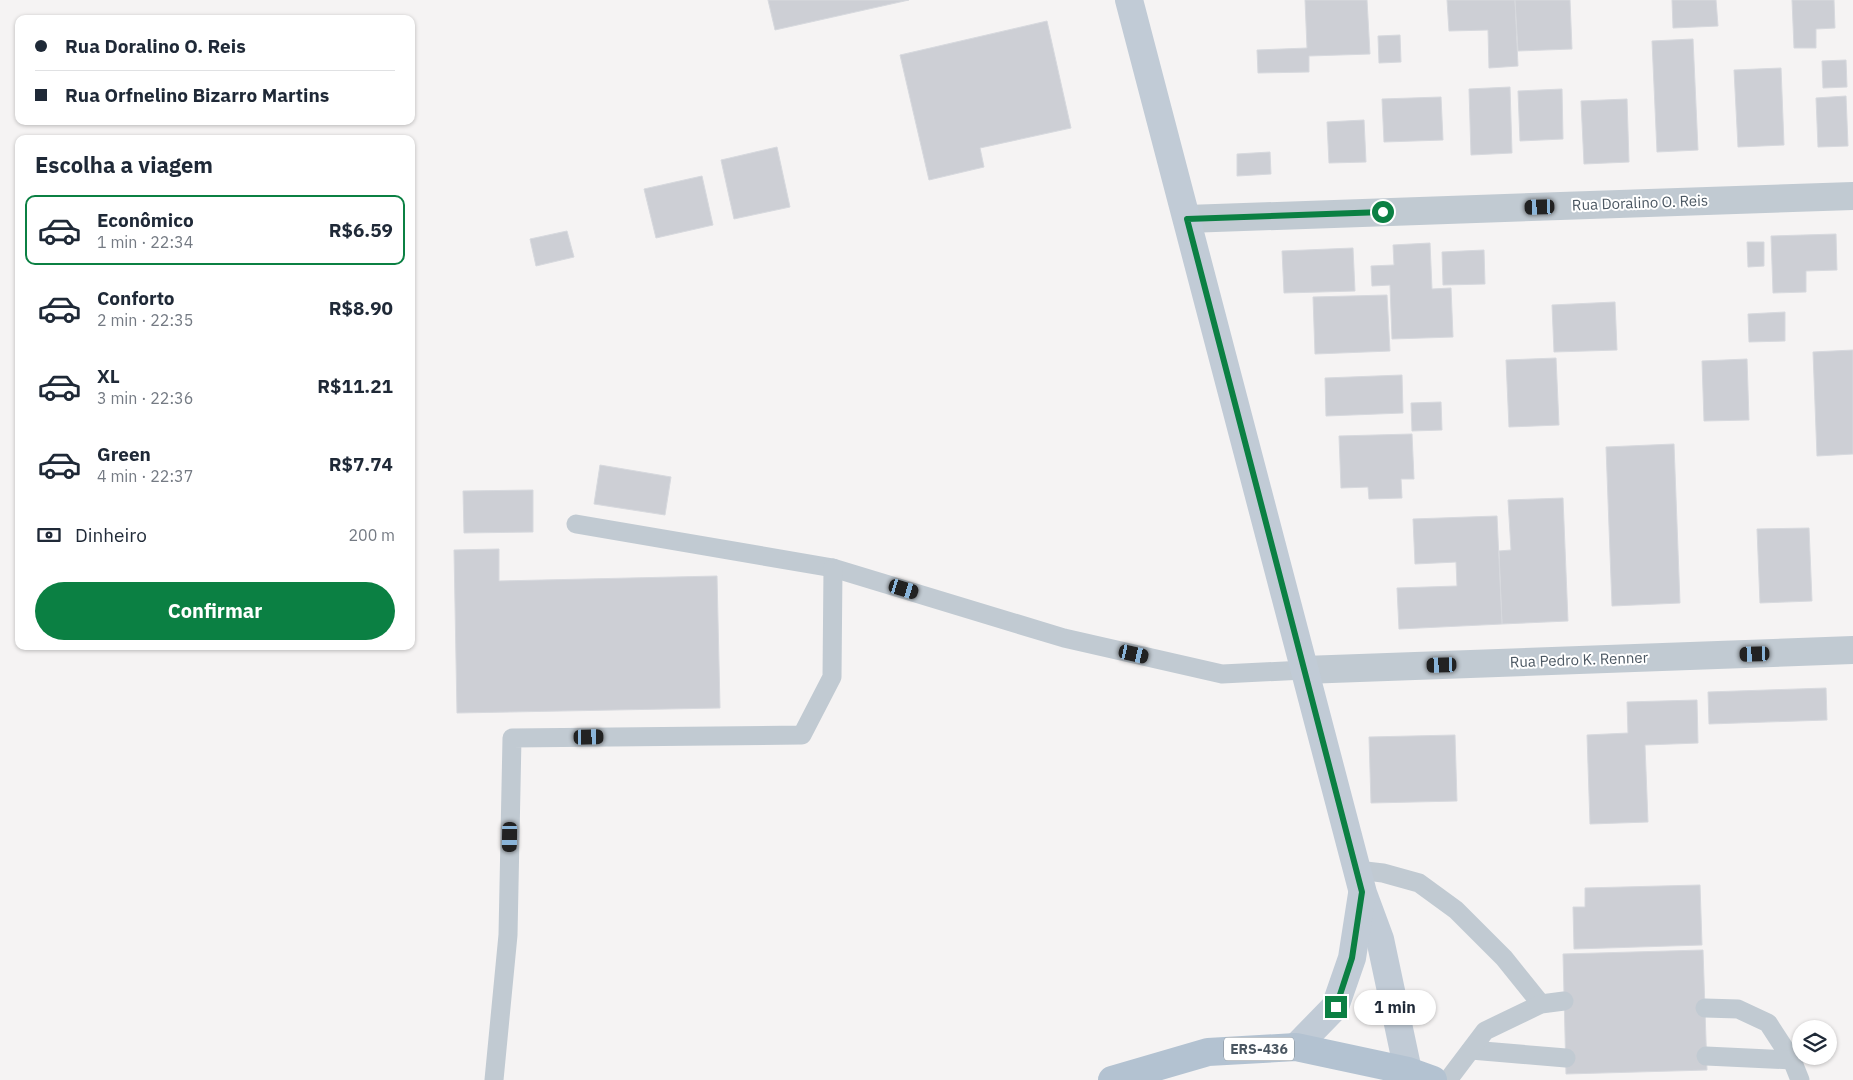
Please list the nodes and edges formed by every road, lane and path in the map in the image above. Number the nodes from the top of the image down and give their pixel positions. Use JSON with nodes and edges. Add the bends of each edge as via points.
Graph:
{"nodes":[{"id":1,"x":1129,"y":0,"type":"edge"},
{"id":2,"x":1853,"y":196,"type":"edge"},
{"id":3,"x":1187,"y":219,"type":"junction"},
{"id":4,"x":576,"y":524,"type":"dead end"},
{"id":5,"x":833,"y":568,"type":"junction"},
{"id":6,"x":1853,"y":650,"type":"edge"},
{"id":7,"x":1304,"y":670,"type":"junction"},
{"id":8,"x":1360,"y":881,"type":"junction"},
{"id":9,"x":1564,"y":1001,"type":"dead end"},
{"id":10,"x":1541,"y":1004,"type":"junction"},
{"id":11,"x":1705,"y":1008,"type":"dead end"},
{"id":12,"x":1296,"y":1047,"type":"junction"},
{"id":13,"x":1471,"y":1050,"type":"junction"},
{"id":14,"x":1208,"y":1052,"type":"junction"},
{"id":15,"x":1706,"y":1056,"type":"dead end"},
{"id":16,"x":1566,"y":1058,"type":"dead end"},
{"id":17,"x":1792,"y":1060,"type":"joint"},
{"id":18,"x":1794,"y":1065,"type":"edge"},
{"id":19,"x":1408,"y":1075,"type":"edge"},
{"id":20,"x":494,"y":1080,"type":"edge"},
{"id":21,"x":1112,"y":1080,"type":"edge"},
{"id":22,"x":1177,"y":1080,"type":"edge"},
{"id":23,"x":1433,"y":1080,"type":"edge"},
{"id":24,"x":1448,"y":1080,"type":"edge"},
{"id":25,"x":1800,"y":1080,"type":"edge"}],
"edges":[{"from":1,"to":3,"type":"street"},
{"from":2,"to":3,"type":"street","name":"Rua Doralino O. Reis"},
{"from":3,"to":7,"type":"street"},
{"from":4,"to":5,"type":"lane"},
{"from":5,"to":7,"type":"lane","via":[[1064,638],[1222,674]]},
{"from":5,"to":20,"type":"lane","via":[[832,677],[802,735],[512,738],[508,935]]},
{"from":6,"to":7,"type":"street","name":"Rua Pedro K. Renner"},
{"from":7,"to":8,"type":"street"},
{"from":8,"to":10,"type":"lane","via":[[1383,873],[1419,884],[1434,894],[1456,910],[1504,958]]},
{"from":8,"to":12,"type":"street","via":[[1352,958],[1336,1007]]},
{"from":8,"to":19,"type":"street","via":[[1380,939]]},
{"from":9,"to":10,"type":"lane"},
{"from":10,"to":13,"type":"lane","via":[[1485,1031]]},
{"from":11,"to":17,"type":"lane","via":[[1738,1009],[1768,1023]]},
{"from":12,"to":14,"type":"main road","number":"ERS-436"},
{"from":12,"to":19,"type":"main road","number":"ERS-436"},
{"from":13,"to":16,"type":"lane"},
{"from":13,"to":24,"type":"lane"},
{"from":14,"to":21,"type":"main road","number":"ERS-436"},
{"from":14,"to":22,"type":"main road"},
{"from":15,"to":17,"type":"lane"},
{"from":18,"to":25,"type":"lane"},
{"from":19,"to":23,"type":"main road","number":"ERS-436"}]}
